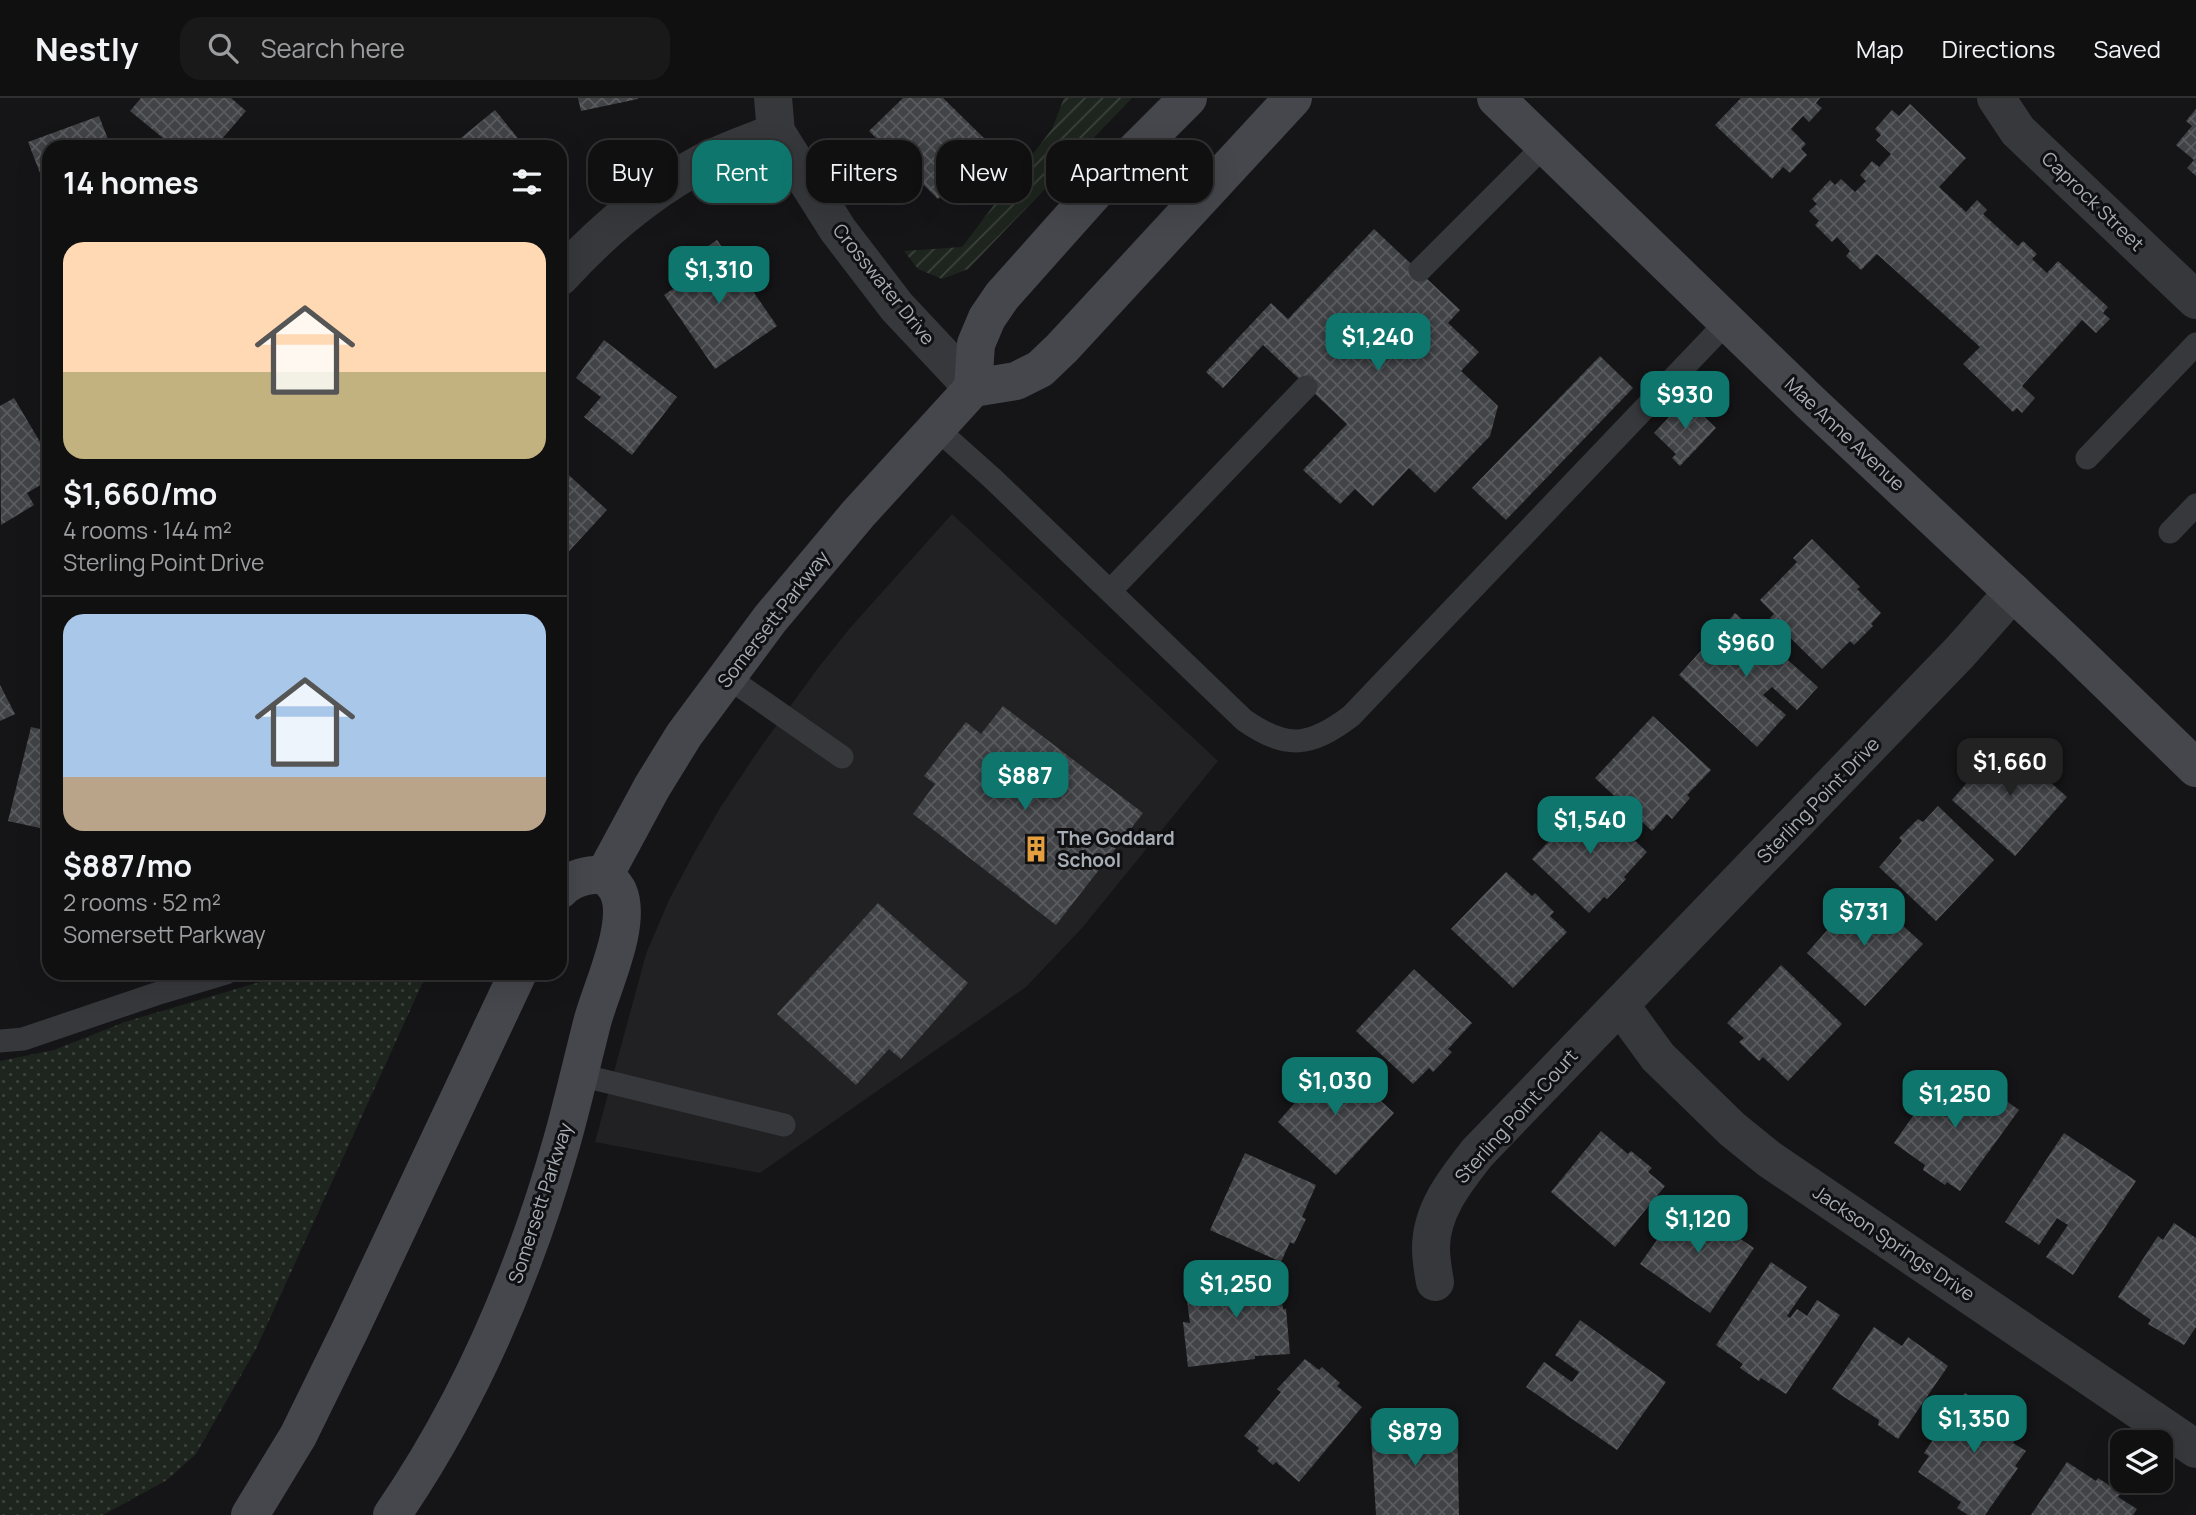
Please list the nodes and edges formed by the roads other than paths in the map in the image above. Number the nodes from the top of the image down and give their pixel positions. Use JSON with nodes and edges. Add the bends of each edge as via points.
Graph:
{"nodes":[{"id":1,"x":1188,"y":98,"type":"edge"},
{"id":2,"x":1293,"y":98,"type":"edge"},
{"id":3,"x":1496,"y":98,"type":"edge"},
{"id":4,"x":1996,"y":98,"type":"edge"},
{"id":5,"x":774,"y":115,"type":"edge"},
{"id":6,"x":1545,"y":145,"type":"junction"},
{"id":7,"x":567,"y":269,"type":"edge"},
{"id":8,"x":1420,"y":270,"type":"dead end"},
{"id":9,"x":2196,"y":300,"type":"edge"},
{"id":10,"x":1727,"y":322,"type":"junction"},
{"id":11,"x":2196,"y":344,"type":"edge"},
{"id":12,"x":1306,"y":387,"type":"dead end"},
{"id":13,"x":973,"y":388,"type":"junction"},
{"id":14,"x":936,"y":428,"type":"junction"},
{"id":15,"x":2087,"y":458,"type":"dead end"},
{"id":16,"x":2196,"y":505,"type":"edge"},
{"id":17,"x":2170,"y":533,"type":"dead end"},
{"id":18,"x":1110,"y":591,"type":"junction"},
{"id":19,"x":2013,"y":592,"type":"junction"},
{"id":20,"x":726,"y":676,"type":"junction"},
{"id":21,"x":842,"y":757,"type":"dead end"},
{"id":22,"x":2196,"y":768,"type":"edge"},
{"id":23,"x":605,"y":874,"type":"junction"},
{"id":24,"x":567,"y":882,"type":"edge"},
{"id":25,"x":203,"y":980,"type":"edge"},
{"id":26,"x":515,"y":980,"type":"edge"},
{"id":27,"x":1620,"y":1005,"type":"junction"},
{"id":28,"x":0,"y":1041,"type":"edge"},
{"id":29,"x":580,"y":1075,"type":"junction"},
{"id":30,"x":784,"y":1125,"type":"dead end"},
{"id":31,"x":1434,"y":1282,"type":"dead end"},
{"id":32,"x":2196,"y":1449,"type":"edge"},
{"id":33,"x":250,"y":1515,"type":"edge"},
{"id":34,"x":392,"y":1515,"type":"edge"}],
"edges":[{"from":1,"to":13,"type":"main road","via":[[1101,185],[1002,296],[976,344]]},
{"from":2,"to":13,"type":"main road","via":[[1040,369],[1016,381]]},
{"from":3,"to":6,"type":"main road","name":"Mae Anne Avenue"},
{"from":4,"to":9,"type":"street","name":"Caprock Street","via":[[2018,131]]},
{"from":5,"to":7,"type":"street","via":[[640,202]]},
{"from":5,"to":13,"type":"street","name":"Crosswater Drive","via":[[846,241],[897,307]]},
{"from":6,"to":8,"type":"lane"},
{"from":6,"to":10,"type":"main road","name":"Mae Anne Avenue"},
{"from":10,"to":18,"type":"lane","via":[[1351,716],[1322,735],[1305,742],[1262,733]]},
{"from":10,"to":19,"type":"main road","name":"Mae Anne Avenue"},
{"from":11,"to":15,"type":"lane"},
{"from":12,"to":18,"type":"lane"},
{"from":13,"to":14,"type":"main road","name":"Somersett Parkway"},
{"from":14,"to":18,"type":"lane"},
{"from":14,"to":20,"type":"main road","name":"Somersett Parkway","via":[[815,564]]},
{"from":16,"to":17,"type":"lane"},
{"from":19,"to":22,"type":"main road","name":"Mae Anne Avenue"},
{"from":19,"to":27,"type":"street","name":"Sterling Point Drive"},
{"from":20,"to":21,"type":"lane"},
{"from":20,"to":23,"type":"main road","name":"Somersett Parkway","via":[[665,766]]},
{"from":23,"to":24,"type":"main road"},
{"from":23,"to":29,"type":"main road","name":"Somersett Parkway","via":[[618,891],[621,932]]},
{"from":25,"to":28,"type":"lane","via":[[23,1038]]},
{"from":26,"to":33,"type":"main road","via":[[345,1342],[298,1436]]},
{"from":27,"to":31,"type":"street","name":"Sterling Point Court","via":[[1453,1183],[1438,1212],[1431,1246]]},
{"from":27,"to":32,"type":"street","name":"Jackson Springs Drive","via":[[1658,1057],[1769,1159]]},
{"from":29,"to":30,"type":"lane"},
{"from":29,"to":34,"type":"main road","name":"Somersett Parkway","via":[[536,1224],[508,1298],[444,1434]]}]}
